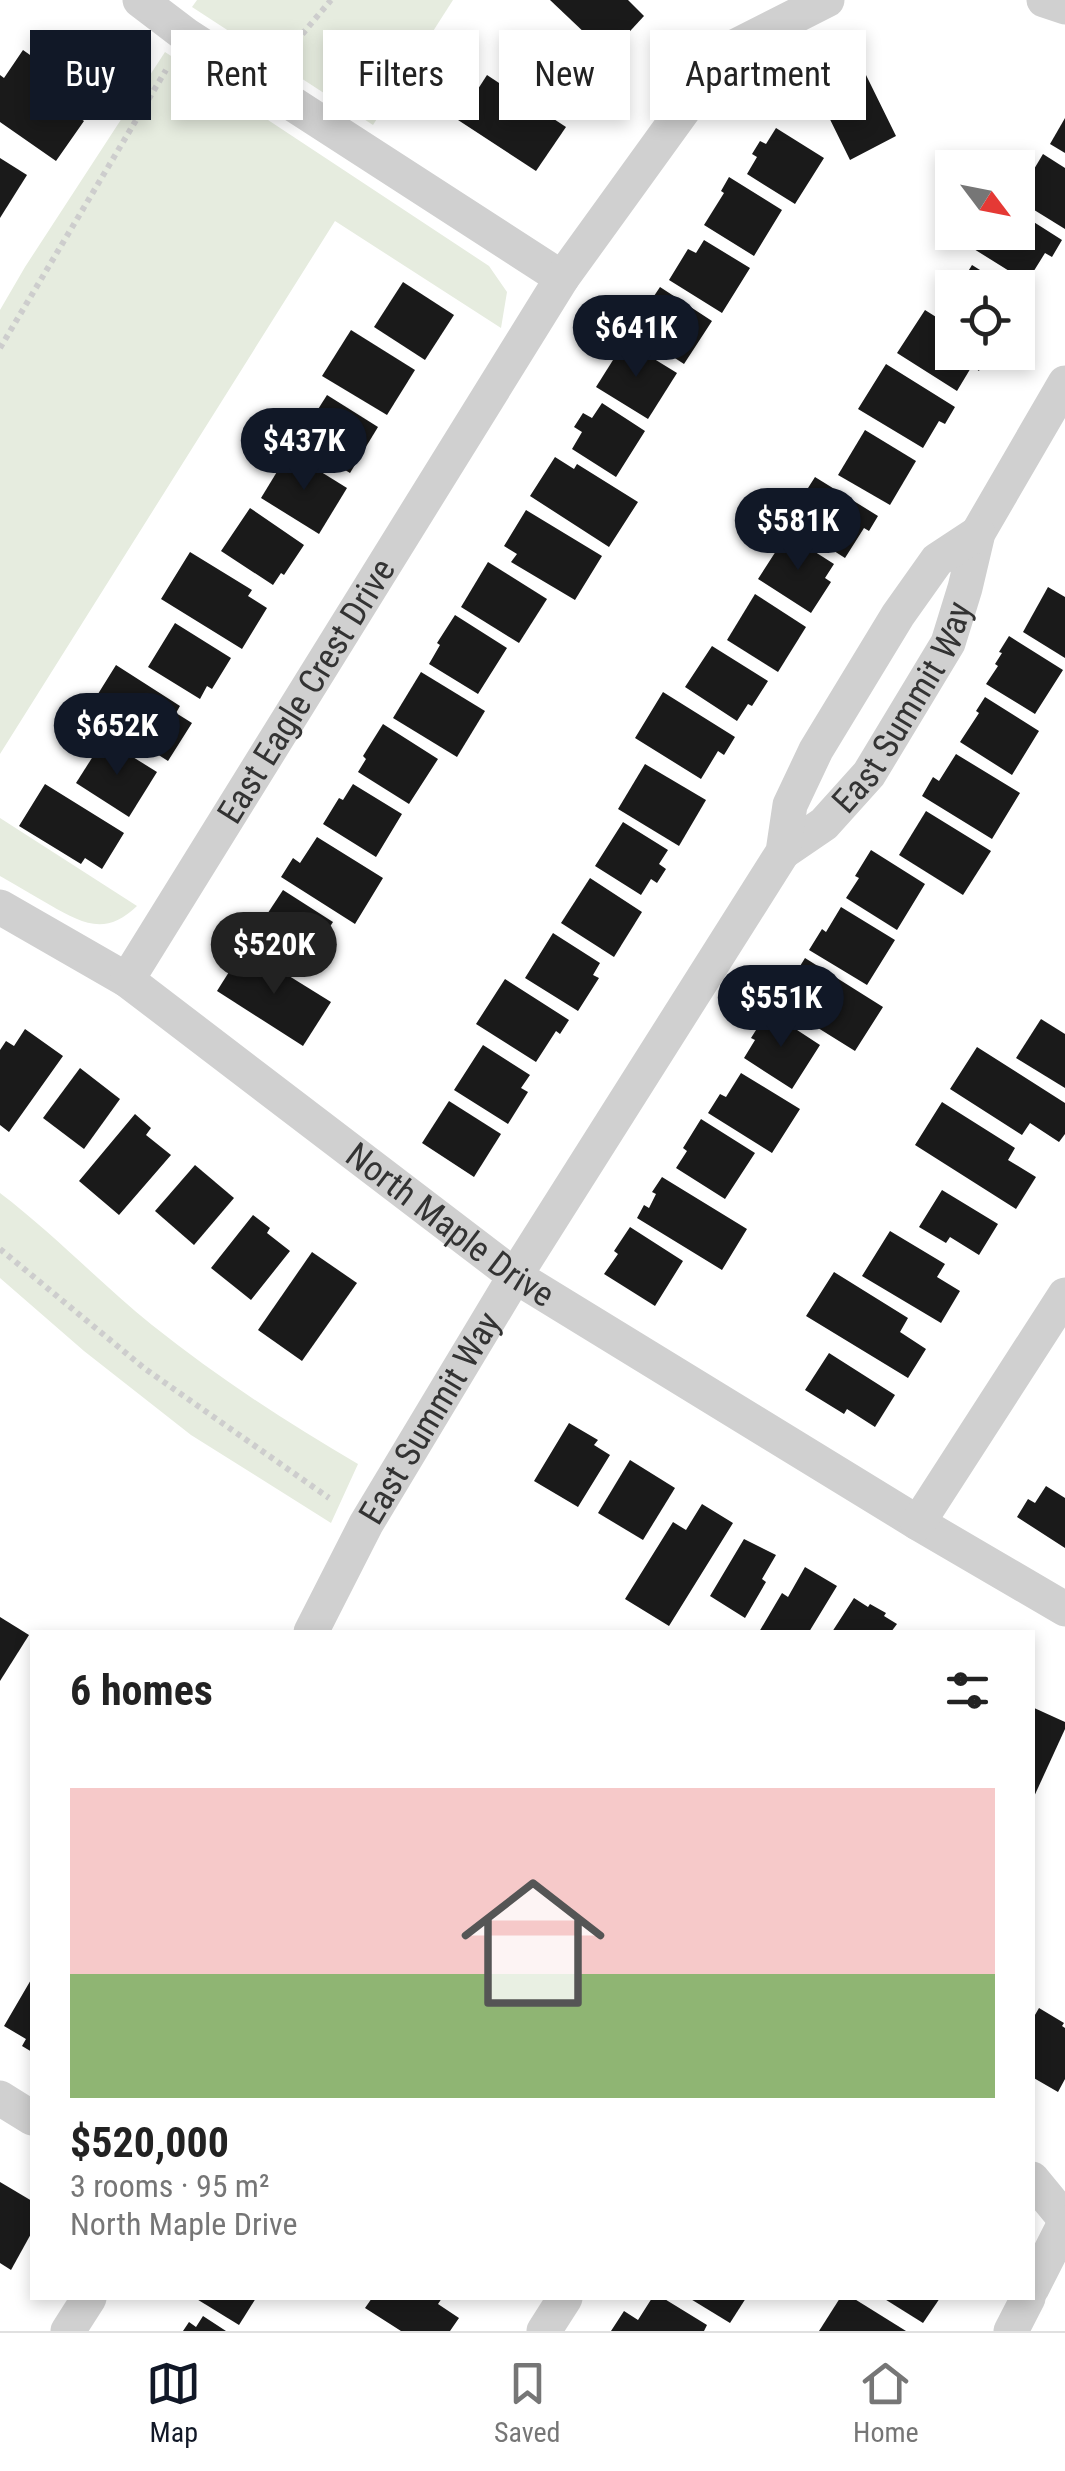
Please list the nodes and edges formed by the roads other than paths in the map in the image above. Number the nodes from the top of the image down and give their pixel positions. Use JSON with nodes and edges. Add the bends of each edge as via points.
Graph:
{"nodes":[{"id":1,"x":140,"y":0,"type":"edge"},
{"id":2,"x":827,"y":0,"type":"edge"},
{"id":3,"x":1044,"y":0,"type":"edge"},
{"id":4,"x":1065,"y":7,"type":"edge"},
{"id":5,"x":562,"y":278,"type":"junction"},
{"id":6,"x":1065,"y":384,"type":"edge"},
{"id":7,"x":978,"y":533,"type":"junction"},
{"id":8,"x":783,"y":852,"type":"junction"},
{"id":9,"x":0,"y":907,"type":"edge"},
{"id":10,"x":127,"y":980,"type":"junction"},
{"id":11,"x":515,"y":1276,"type":"junction"},
{"id":12,"x":1065,"y":1295,"type":"edge"},
{"id":13,"x":918,"y":1523,"type":"junction"},
{"id":14,"x":1065,"y":1609,"type":"edge"},
{"id":15,"x":312,"y":1630,"type":"edge"},
{"id":16,"x":0,"y":2098,"type":"edge"},
{"id":17,"x":30,"y":2117,"type":"edge"},
{"id":18,"x":1035,"y":2184,"type":"edge"},
{"id":19,"x":1065,"y":2221,"type":"edge"},
{"id":20,"x":1035,"y":2282,"type":"edge"},
{"id":21,"x":88,"y":2300,"type":"edge"},
{"id":22,"x":564,"y":2300,"type":"edge"},
{"id":23,"x":1027,"y":2300,"type":"edge"},
{"id":24,"x":68,"y":2331,"type":"edge"},
{"id":25,"x":544,"y":2331,"type":"edge"},
{"id":26,"x":1011,"y":2331,"type":"edge"}],
"edges":[{"from":1,"to":5,"type":"street"},
{"from":2,"to":5,"type":"street","name":"East Eagle Crest Drive","via":[[726,50]]},
{"from":3,"to":4,"type":"street"},
{"from":5,"to":10,"type":"street","name":"East Eagle Crest Drive"},
{"from":6,"to":7,"type":"street","name":"East Summit Way"},
{"from":7,"to":8,"type":"street","name":"East Summit Way","via":[[936,560],[898,615],[790,805]]},
{"from":7,"to":8,"type":"street","name":"East Summit Way","via":[[948,643],[869,774],[824,824]]},
{"from":8,"to":11,"type":"street","name":"East Summit Way"},
{"from":9,"to":10,"type":"street","name":"North Maple Drive"},
{"from":10,"to":11,"type":"street","name":"North Maple Drive"},
{"from":11,"to":13,"type":"street","name":"North Maple Drive"},
{"from":11,"to":15,"type":"street","name":"East Summit Way","via":[[366,1524]]},
{"from":12,"to":13,"type":"street"},
{"from":13,"to":14,"type":"street","name":"North Maple Drive"},
{"from":16,"to":17,"type":"street"},
{"from":18,"to":19,"type":"street"},
{"from":19,"to":20,"type":"street"},
{"from":21,"to":24,"type":"street"},
{"from":22,"to":25,"type":"street"},
{"from":23,"to":26,"type":"street"}]}
